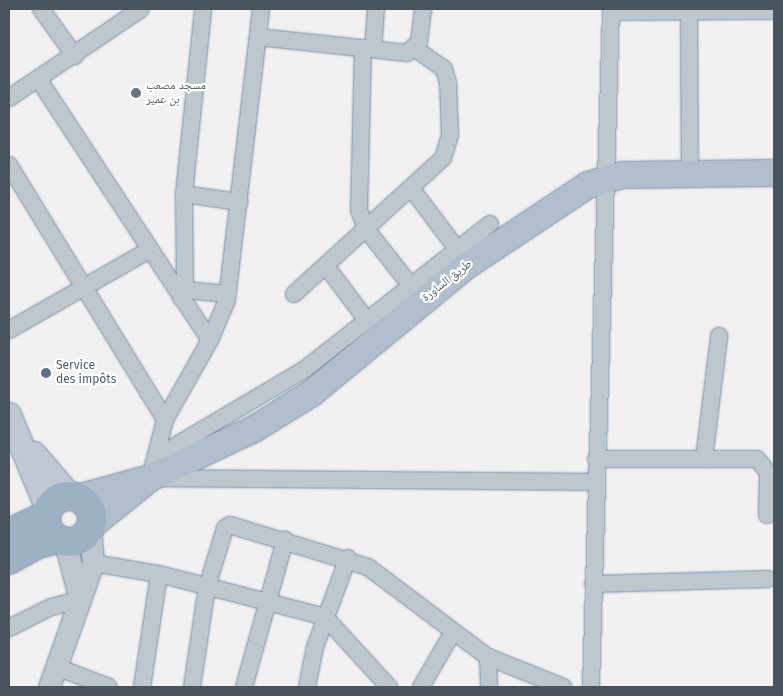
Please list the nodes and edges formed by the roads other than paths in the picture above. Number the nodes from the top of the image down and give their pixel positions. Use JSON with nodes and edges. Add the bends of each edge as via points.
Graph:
{"nodes":[{"id":1,"x":41,"y":9,"type":"edge"},
{"id":2,"x":141,"y":9,"type":"edge"},
{"id":3,"x":203,"y":9,"type":"edge"},
{"id":4,"x":261,"y":9,"type":"edge"},
{"id":5,"x":376,"y":9,"type":"edge"},
{"id":6,"x":423,"y":9,"type":"edge"},
{"id":7,"x":611,"y":10,"type":"edge"},
{"id":8,"x":774,"y":11,"type":"edge"},
{"id":9,"x":689,"y":12,"type":"edge"},
{"id":10,"x":258,"y":37,"type":"junction"},
{"id":11,"x":368,"y":49,"type":"junction"},
{"id":12,"x":415,"y":49,"type":"junction"},
{"id":13,"x":75,"y":56,"type":"junction"},
{"id":14,"x":39,"y":80,"type":"junction"},
{"id":15,"x":9,"y":98,"type":"edge"},
{"id":16,"x":9,"y":165,"type":"edge"},
{"id":17,"x":774,"y":173,"type":"edge"},
{"id":18,"x":690,"y":175,"type":"junction"},
{"id":19,"x":605,"y":178,"type":"junction"},
{"id":20,"x":411,"y":188,"type":"junction"},
{"id":21,"x":184,"y":194,"type":"junction"},
{"id":22,"x":239,"y":202,"type":"junction"},
{"id":23,"x":490,"y":224,"type":"dead end"},
{"id":24,"x":366,"y":229,"type":"junction"},
{"id":25,"x":457,"y":249,"type":"junction"},
{"id":26,"x":149,"y":250,"type":"junction"},
{"id":27,"x":326,"y":266,"type":"junction"},
{"id":28,"x":410,"y":285,"type":"junction"},
{"id":29,"x":87,"y":289,"type":"junction"},
{"id":30,"x":183,"y":294,"type":"junction"},
{"id":31,"x":228,"y":294,"type":"junction"},
{"id":32,"x":294,"y":294,"type":"dead end"},
{"id":33,"x":366,"y":319,"type":"junction"},
{"id":34,"x":10,"y":327,"type":"edge"},
{"id":35,"x":719,"y":336,"type":"dead end"},
{"id":36,"x":210,"y":340,"type":"junction"},
{"id":37,"x":9,"y":415,"type":"edge"},
{"id":38,"x":165,"y":420,"type":"junction"},
{"id":39,"x":596,"y":459,"type":"junction"},
{"id":40,"x":704,"y":459,"type":"junction"},
{"id":41,"x":154,"y":467,"type":"junction"},
{"id":42,"x":595,"y":482,"type":"junction"},
{"id":43,"x":61,"y":505,"type":"junction"},
{"id":44,"x":767,"y":516,"type":"dead end"},
{"id":45,"x":91,"y":527,"type":"junction"},
{"id":46,"x":9,"y":533,"type":"edge"},
{"id":47,"x":284,"y":540,"type":"junction"},
{"id":48,"x":61,"y":541,"type":"junction"},
{"id":49,"x":348,"y":558,"type":"junction"},
{"id":50,"x":9,"y":560,"type":"edge"},
{"id":51,"x":93,"y":563,"type":"junction"},
{"id":52,"x":159,"y":574,"type":"junction"},
{"id":53,"x":768,"y":579,"type":"dead end"},
{"id":54,"x":593,"y":584,"type":"junction"},
{"id":55,"x":208,"y":587,"type":"junction"},
{"id":56,"x":80,"y":600,"type":"junction"},
{"id":57,"x":271,"y":601,"type":"junction"},
{"id":58,"x":326,"y":617,"type":"junction"},
{"id":59,"x":9,"y":628,"type":"edge"},
{"id":60,"x":453,"y":632,"type":"junction"},
{"id":61,"x":488,"y":657,"type":"junction"},
{"id":62,"x":58,"y":668,"type":"junction"},
{"id":63,"x":49,"y":687,"type":"edge"},
{"id":64,"x":109,"y":687,"type":"edge"},
{"id":65,"x":142,"y":687,"type":"edge"},
{"id":66,"x":192,"y":687,"type":"edge"},
{"id":67,"x":244,"y":687,"type":"edge"},
{"id":68,"x":307,"y":687,"type":"edge"},
{"id":69,"x":390,"y":687,"type":"edge"},
{"id":70,"x":421,"y":687,"type":"edge"},
{"id":71,"x":489,"y":687,"type":"edge"},
{"id":72,"x":563,"y":687,"type":"edge"},
{"id":73,"x":591,"y":687,"type":"edge"}],
"edges":[{"from":1,"to":13,"type":"street"},
{"from":2,"to":13,"type":"street"},
{"from":3,"to":21,"type":"street"},
{"from":4,"to":10,"type":"street"},
{"from":5,"to":11,"type":"street"},
{"from":6,"to":12,"type":"street"},
{"from":7,"to":9,"type":"street"},
{"from":7,"to":19,"type":"street"},
{"from":8,"to":9,"type":"street"},
{"from":9,"to":18,"type":"street"},
{"from":10,"to":11,"type":"street"},
{"from":10,"to":22,"type":"street"},
{"from":11,"to":12,"type":"street","via":[[407,53]]},
{"from":11,"to":24,"type":"street","via":[[359,202]]},
{"from":12,"to":20,"type":"street","via":[[444,69],[451,101],[450,135],[443,158]]},
{"from":13,"to":14,"type":"street"},
{"from":14,"to":15,"type":"street"},
{"from":14,"to":26,"type":"street"},
{"from":16,"to":29,"type":"street"},
{"from":17,"to":18,"type":"main road","name":"طريق الساورة"},
{"from":18,"to":19,"type":"main road","name":"طريق الساورة"},
{"from":19,"to":39,"type":"street"},
{"from":19,"to":41,"type":"main road","name":"طريق الساورة","via":[[528,221],[466,266],[312,393],[254,429]]},
{"from":20,"to":24,"type":"street"},
{"from":20,"to":25,"type":"street"},
{"from":21,"to":22,"type":"street"},
{"from":21,"to":30,"type":"street"},
{"from":22,"to":31,"type":"street"},
{"from":23,"to":25,"type":"street"},
{"from":24,"to":27,"type":"street"},
{"from":24,"to":28,"type":"street"},
{"from":25,"to":28,"type":"street"},
{"from":26,"to":29,"type":"street"},
{"from":26,"to":30,"type":"street"},
{"from":27,"to":32,"type":"street"},
{"from":27,"to":33,"type":"street"},
{"from":28,"to":33,"type":"street"},
{"from":29,"to":34,"type":"street"},
{"from":29,"to":38,"type":"street"},
{"from":30,"to":31,"type":"street"},
{"from":30,"to":36,"type":"street"},
{"from":31,"to":36,"type":"street"},
{"from":33,"to":41,"type":"street","via":[[306,369]]},
{"from":35,"to":40,"type":"street"},
{"from":36,"to":38,"type":"street"},
{"from":37,"to":43,"type":"main road"},
{"from":38,"to":41,"type":"street"},
{"from":39,"to":40,"type":"street"},
{"from":39,"to":42,"type":"street"},
{"from":40,"to":44,"type":"street","via":[[758,459],[765,465]]},
{"from":41,"to":42,"type":"street"},
{"from":41,"to":43,"type":"main road"},
{"from":41,"to":45,"type":"main road"},
{"from":42,"to":54,"type":"street"},
{"from":43,"to":45,"type":"highway","via":[[91,512]]},
{"from":43,"to":46,"type":"highway"},
{"from":43,"to":48,"type":"highway","via":[[48,529]]},
{"from":45,"to":48,"type":"highway","via":[[80,540]]},
{"from":45,"to":51,"type":"street"},
{"from":47,"to":49,"type":"street"},
{"from":47,"to":55,"type":"street","via":[[227,526]]},
{"from":47,"to":57,"type":"street"},
{"from":48,"to":50,"type":"highway","via":[[38,544]]},
{"from":48,"to":56,"type":"street"},
{"from":49,"to":58,"type":"street"},
{"from":49,"to":60,"type":"street","via":[[386,579]]},
{"from":51,"to":52,"type":"street"},
{"from":51,"to":56,"type":"street"},
{"from":52,"to":55,"type":"street"},
{"from":52,"to":65,"type":"street"},
{"from":53,"to":54,"type":"street"},
{"from":54,"to":73,"type":"street"},
{"from":55,"to":57,"type":"street"},
{"from":55,"to":66,"type":"street"},
{"from":56,"to":59,"type":"street","via":[[51,607]]},
{"from":56,"to":62,"type":"street"},
{"from":57,"to":58,"type":"street"},
{"from":57,"to":67,"type":"street"},
{"from":58,"to":68,"type":"street"},
{"from":58,"to":69,"type":"street"},
{"from":60,"to":61,"type":"street"},
{"from":60,"to":70,"type":"street"},
{"from":61,"to":71,"type":"street"},
{"from":61,"to":72,"type":"street"},
{"from":62,"to":63,"type":"street"},
{"from":62,"to":64,"type":"street"}]}
